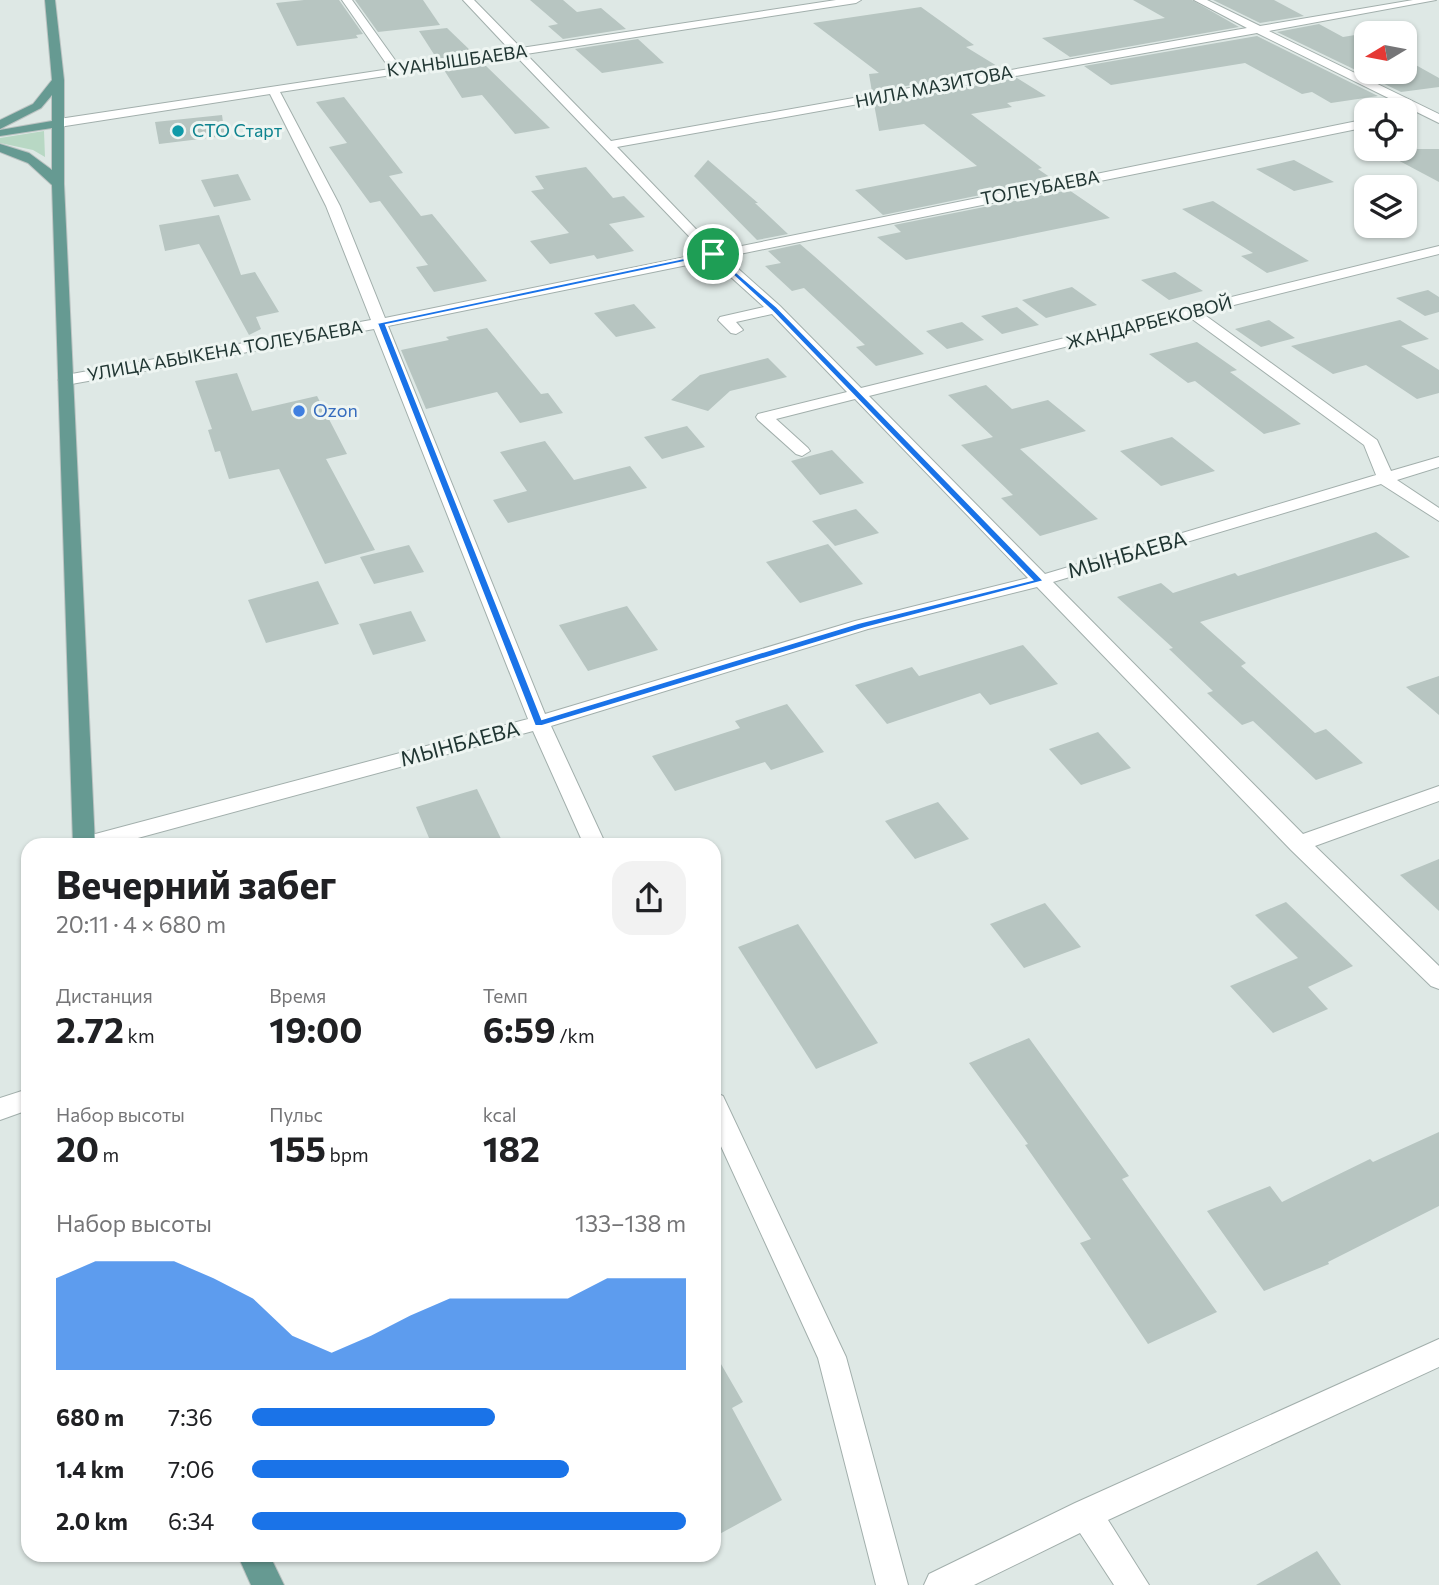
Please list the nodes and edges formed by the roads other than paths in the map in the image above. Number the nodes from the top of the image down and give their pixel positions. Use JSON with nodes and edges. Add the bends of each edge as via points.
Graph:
{"nodes":[{"id":1,"x":50,"y":0,"type":"edge"},
{"id":2,"x":347,"y":0,"type":"edge"},
{"id":3,"x":468,"y":0,"type":"edge"},
{"id":4,"x":856,"y":0,"type":"edge"},
{"id":5,"x":1199,"y":0,"type":"edge"},
{"id":6,"x":1431,"y":0,"type":"edge"},
{"id":7,"x":1258,"y":29,"type":"junction"},
{"id":8,"x":518,"y":52,"type":"junction"},
{"id":9,"x":397,"y":70,"type":"junction"},
{"id":10,"x":58,"y":80,"type":"junction"},
{"id":11,"x":273,"y":89,"type":"junction"},
{"id":12,"x":1439,"y":108,"type":"edge"},
{"id":13,"x":1423,"y":111,"type":"junction"},
{"id":14,"x":1417,"y":112,"type":"edge"},
{"id":15,"x":1439,"y":120,"type":"edge"},
{"id":16,"x":59,"y":123,"type":"junction"},
{"id":17,"x":0,"y":125,"type":"edge"},
{"id":18,"x":1354,"y":126,"type":"edge"},
{"id":19,"x":0,"y":133,"type":"edge"},
{"id":20,"x":610,"y":145,"type":"junction"},
{"id":21,"x":0,"y":148,"type":"edge"},
{"id":22,"x":58,"y":184,"type":"junction"},
{"id":23,"x":1439,"y":250,"type":"edge"},
{"id":24,"x":713,"y":254,"type":"junction"},
{"id":25,"x":775,"y":309,"type":"junction"},
{"id":26,"x":1191,"y":312,"type":"junction"},
{"id":27,"x":381,"y":323,"type":"junction"},
{"id":28,"x":736,"y":330,"type":"dead end"},
{"id":29,"x":66,"y":380,"type":"junction"},
{"id":30,"x":858,"y":395,"type":"junction"},
{"id":31,"x":802,"y":451,"type":"dead end"},
{"id":32,"x":1439,"y":462,"type":"edge"},
{"id":33,"x":1386,"y":480,"type":"junction"},
{"id":34,"x":1439,"y":516,"type":"edge"},
{"id":35,"x":1039,"y":581,"type":"junction"},
{"id":36,"x":539,"y":723,"type":"junction"},
{"id":37,"x":1439,"y":793,"type":"edge"},
{"id":38,"x":84,"y":838,"type":"edge"},
{"id":39,"x":110,"y":838,"type":"edge"},
{"id":40,"x":592,"y":838,"type":"edge"},
{"id":41,"x":1299,"y":844,"type":"junction"},
{"id":42,"x":1439,"y":980,"type":"edge"},
{"id":43,"x":21,"y":1102,"type":"edge"},
{"id":44,"x":0,"y":1110,"type":"edge"},
{"id":45,"x":721,"y":1118,"type":"edge"},
{"id":46,"x":1439,"y":1353,"type":"edge"},
{"id":47,"x":1086,"y":1514,"type":"junction"},
{"id":48,"x":257,"y":1562,"type":"edge"},
{"id":49,"x":268,"y":1585,"type":"edge"},
{"id":50,"x":891,"y":1585,"type":"edge"},
{"id":51,"x":940,"y":1585,"type":"edge"},
{"id":52,"x":1133,"y":1585,"type":"edge"}],
"edges":[{"from":1,"to":10,"type":"main road"},
{"from":2,"to":9,"type":"street"},
{"from":3,"to":8,"type":"street"},
{"from":4,"to":8,"type":"street","name":"КУАНЫШБАЕВА"},
{"from":5,"to":7,"type":"street"},
{"from":6,"to":7,"type":"street","name":"НИЛА МАЗИТОВА"},
{"from":7,"to":13,"type":"street"},
{"from":7,"to":20,"type":"street","name":"НИЛА МАЗИТОВА"},
{"from":8,"to":9,"type":"street","name":"КУАНЫШБАЕВА"},
{"from":8,"to":20,"type":"street"},
{"from":9,"to":11,"type":"street","name":"КУАНЫШБАЕВА"},
{"from":10,"to":16,"type":"main road"},
{"from":10,"to":17,"type":"main road","via":[[37,106]]},
{"from":11,"to":16,"type":"street","name":"КУАНЫШБАЕВА"},
{"from":11,"to":27,"type":"street","via":[[333,206]]},
{"from":12,"to":13,"type":"street"},
{"from":13,"to":14,"type":"street"},
{"from":13,"to":15,"type":"street"},
{"from":16,"to":19,"type":"main road"},
{"from":16,"to":22,"type":"main road"},
{"from":18,"to":24,"type":"street","name":"ТОЛЕУБАЕВА"},
{"from":20,"to":24,"type":"street"},
{"from":21,"to":22,"type":"main road","via":[[37,161]]},
{"from":22,"to":29,"type":"main road"},
{"from":23,"to":26,"type":"street","name":"ЖАНДАРБЕКОВОЙ"},
{"from":24,"to":25,"type":"street"},
{"from":24,"to":27,"type":"street","name":"УЛИЦА АБЫКЕНА ТОЛЕУБАЕВА"},
{"from":25,"to":28,"type":"street","via":[[725,320]]},
{"from":25,"to":30,"type":"street"},
{"from":26,"to":30,"type":"street","name":"ЖАНДАРБЕКОВОЙ"},
{"from":26,"to":33,"type":"street","via":[[1371,443]]},
{"from":27,"to":29,"type":"street","name":"УЛИЦА АБЫКЕНА ТОЛЕУБАЕВА"},
{"from":27,"to":36,"type":"street"},
{"from":29,"to":38,"type":"main road"},
{"from":30,"to":31,"type":"street","name":"ЖАНДАРБЕКОВОЙ","via":[[764,417]]},
{"from":30,"to":35,"type":"street"},
{"from":32,"to":33,"type":"street","name":"МЫНБАЕВА"},
{"from":33,"to":34,"type":"street"},
{"from":33,"to":35,"type":"street","name":"МЫНБАЕВА"},
{"from":35,"to":36,"type":"street","name":"МЫНБАЕВА","via":[[862,625]]},
{"from":35,"to":41,"type":"street"},
{"from":36,"to":39,"type":"street","name":"МЫНБАЕВА"},
{"from":36,"to":40,"type":"street"},
{"from":37,"to":41,"type":"street"},
{"from":41,"to":42,"type":"street"},
{"from":43,"to":44,"type":"street"},
{"from":45,"to":50,"type":"street","via":[[831,1357]]},
{"from":46,"to":47,"type":"street"},
{"from":47,"to":51,"type":"street"},
{"from":47,"to":52,"type":"street"},
{"from":48,"to":49,"type":"main road"}]}
